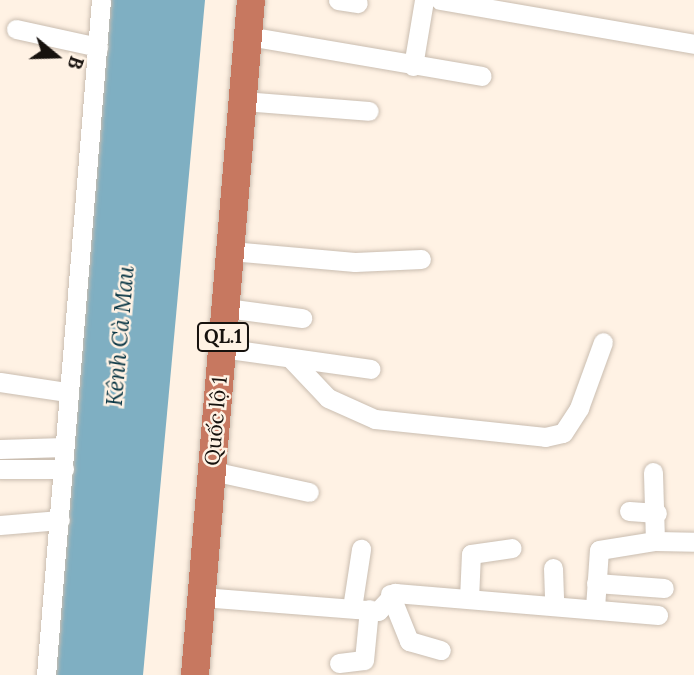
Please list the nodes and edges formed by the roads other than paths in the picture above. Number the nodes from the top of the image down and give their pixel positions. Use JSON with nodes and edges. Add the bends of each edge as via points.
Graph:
{"nodes":[{"id":1,"x":101,"y":0,"type":"edge"},
{"id":2,"x":251,"y":0,"type":"edge"},
{"id":3,"x":424,"y":0,"type":"edge"},
{"id":4,"x":440,"y":0,"type":"edge"},
{"id":5,"x":16,"y":29,"type":"dead end"},
{"id":6,"x":248,"y":36,"type":"junction"},
{"id":7,"x":694,"y":44,"type":"edge"},
{"id":8,"x":98,"y":47,"type":"junction"},
{"id":9,"x":413,"y":66,"type":"junction"},
{"id":10,"x":482,"y":76,"type":"dead end"},
{"id":11,"x":243,"y":101,"type":"junction"},
{"id":12,"x":369,"y":111,"type":"dead end"},
{"id":13,"x":230,"y":251,"type":"junction"},
{"id":14,"x":421,"y":259,"type":"dead end"},
{"id":15,"x":226,"y":308,"type":"junction"},
{"id":16,"x":302,"y":318,"type":"dead end"},
{"id":17,"x":603,"y":342,"type":"dead end"},
{"id":18,"x":222,"y":348,"type":"junction"},
{"id":19,"x":292,"y":360,"type":"junction"},
{"id":20,"x":370,"y":369,"type":"dead end"},
{"id":21,"x":0,"y":382,"type":"edge"},
{"id":22,"x":67,"y":392,"type":"junction"},
{"id":23,"x":64,"y":447,"type":"junction"},
{"id":24,"x":0,"y":449,"type":"edge"},
{"id":25,"x":0,"y":469,"type":"edge"},
{"id":26,"x":64,"y":469,"type":"junction"},
{"id":27,"x":212,"y":471,"type":"junction"},
{"id":28,"x":653,"y":472,"type":"dead end"},
{"id":29,"x":309,"y":492,"type":"dead end"},
{"id":30,"x":629,"y":511,"type":"dead end"},
{"id":31,"x":657,"y":513,"type":"junction"},
{"id":32,"x":60,"y":520,"type":"junction"},
{"id":33,"x":0,"y":525,"type":"edge"},
{"id":34,"x":655,"y":541,"type":"junction"},
{"id":35,"x":694,"y":542,"type":"edge"},
{"id":36,"x":512,"y":548,"type":"dead end"},
{"id":37,"x":361,"y":549,"type":"dead end"},
{"id":38,"x":553,"y":568,"type":"dead end"},
{"id":39,"x":596,"y":583,"type":"junction"},
{"id":40,"x":664,"y":588,"type":"dead end"},
{"id":41,"x":390,"y":594,"type":"junction"},
{"id":42,"x":202,"y":597,"type":"junction"},
{"id":43,"x":469,"y":598,"type":"junction"},
{"id":44,"x":554,"y":605,"type":"junction"},
{"id":45,"x":595,"y":608,"type":"junction"},
{"id":46,"x":360,"y":609,"type":"junction"},
{"id":47,"x":658,"y":615,"type":"dead end"},
{"id":48,"x":441,"y":650,"type":"dead end"},
{"id":49,"x":339,"y":663,"type":"dead end"},
{"id":50,"x":46,"y":675,"type":"edge"},
{"id":51,"x":195,"y":675,"type":"edge"}],
"edges":[{"from":1,"to":8,"type":"street"},
{"from":2,"to":6,"type":"highway","name":"Quốc lộ 1","number":"QL.1"},
{"from":3,"to":9,"type":"street"},
{"from":4,"to":7,"type":"street"},
{"from":5,"to":8,"type":"street"},
{"from":6,"to":9,"type":"street"},
{"from":6,"to":11,"type":"highway","name":"Quốc lộ 1","number":"QL.1"},
{"from":8,"to":22,"type":"street"},
{"from":9,"to":10,"type":"street"},
{"from":11,"to":12,"type":"street"},
{"from":11,"to":13,"type":"highway","name":"Quốc lộ 1","number":"QL.1"},
{"from":13,"to":14,"type":"street","via":[[355,262]]},
{"from":13,"to":15,"type":"highway","name":"Quốc lộ 1","number":"QL.1"},
{"from":15,"to":16,"type":"street"},
{"from":15,"to":18,"type":"highway","name":"Quốc lộ 1","number":"QL.1"},
{"from":17,"to":19,"type":"street","via":[[574,416],[563,433],[545,438],[374,419],[328,398]]},
{"from":18,"to":19,"type":"street"},
{"from":18,"to":27,"type":"highway","name":"Quốc lộ 1","number":"QL.1"},
{"from":19,"to":20,"type":"street"},
{"from":21,"to":22,"type":"street"},
{"from":22,"to":23,"type":"street"},
{"from":23,"to":24,"type":"street"},
{"from":23,"to":26,"type":"street"},
{"from":25,"to":26,"type":"street"},
{"from":26,"to":32,"type":"street"},
{"from":27,"to":29,"type":"street"},
{"from":27,"to":42,"type":"highway","name":"Quốc lộ 1","number":"QL.1"},
{"from":28,"to":31,"type":"street"},
{"from":30,"to":31,"type":"street"},
{"from":31,"to":34,"type":"street"},
{"from":32,"to":33,"type":"street"},
{"from":32,"to":50,"type":"street"},
{"from":34,"to":35,"type":"street"},
{"from":34,"to":39,"type":"street","via":[[599,550]]},
{"from":36,"to":43,"type":"street","via":[[471,554]]},
{"from":37,"to":46,"type":"street"},
{"from":38,"to":44,"type":"street"},
{"from":39,"to":40,"type":"street"},
{"from":39,"to":45,"type":"street"},
{"from":41,"to":43,"type":"street"},
{"from":41,"to":46,"type":"street","via":[[380,610]]},
{"from":41,"to":48,"type":"street","via":[[409,641]]},
{"from":42,"to":46,"type":"street"},
{"from":42,"to":51,"type":"highway","name":"Quốc lộ 1","number":"QL.1"},
{"from":43,"to":44,"type":"street"},
{"from":44,"to":45,"type":"street"},
{"from":45,"to":47,"type":"street"},
{"from":46,"to":49,"type":"street","via":[[364,660]]}]}
